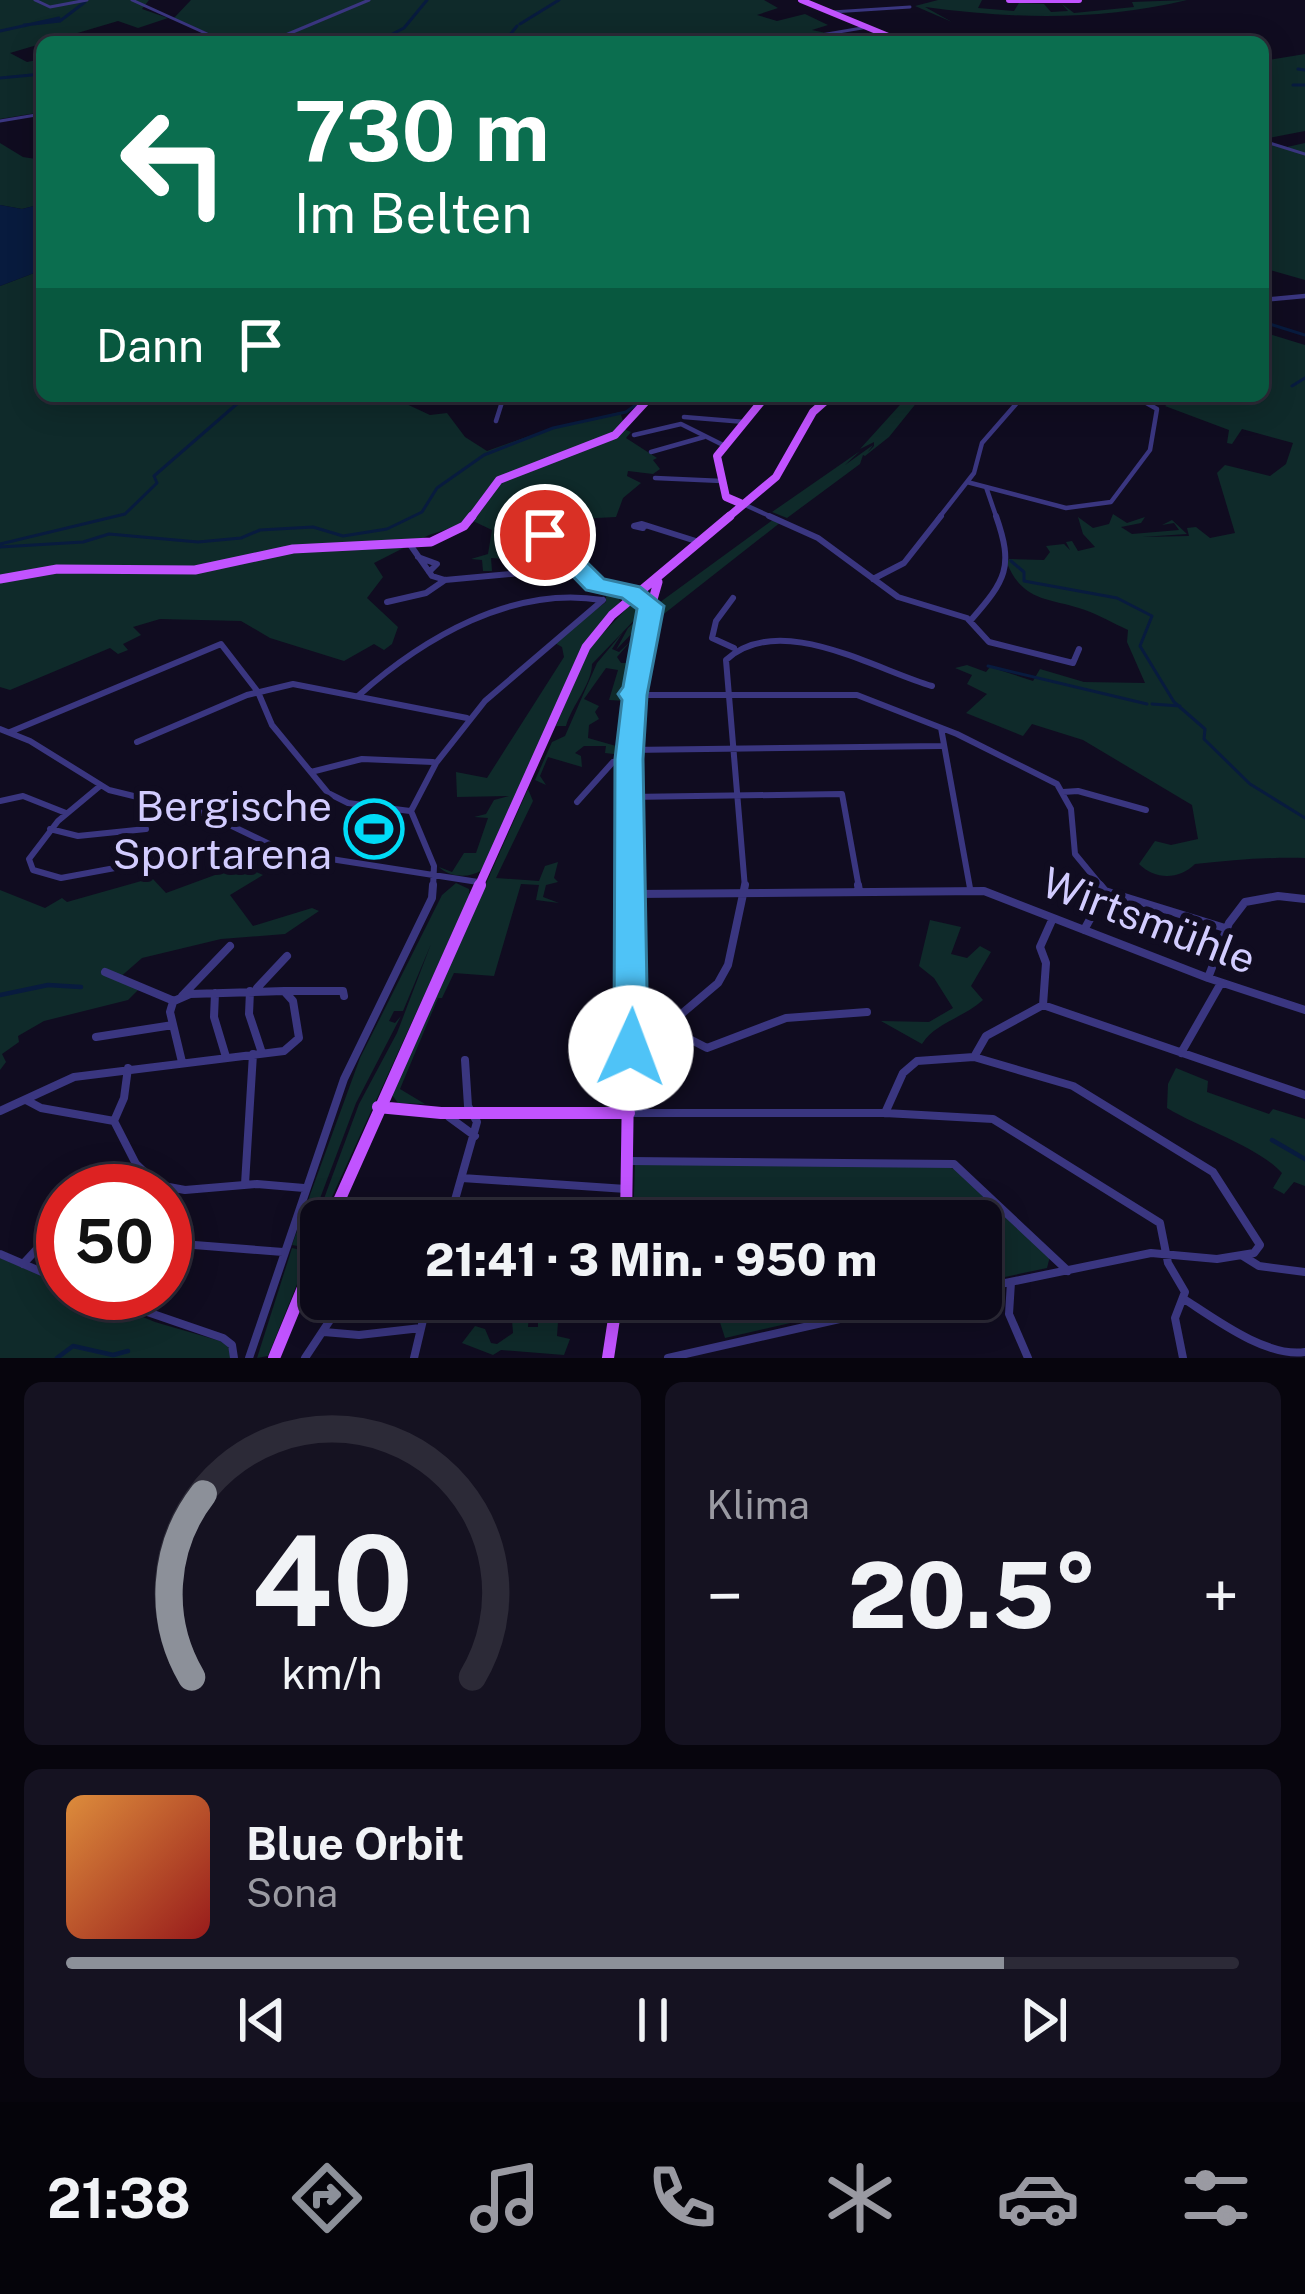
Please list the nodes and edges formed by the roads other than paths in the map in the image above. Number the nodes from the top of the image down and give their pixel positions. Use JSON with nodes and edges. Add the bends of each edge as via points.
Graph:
{"nodes":[{"id":1,"x":34,"y":0,"type":"edge"},
{"id":2,"x":86,"y":0,"type":"edge"},
{"id":3,"x":132,"y":0,"type":"edge"},
{"id":4,"x":369,"y":0,"type":"edge"},
{"id":5,"x":800,"y":0,"type":"edge"},
{"id":6,"x":1009,"y":0,"type":"edge"},
{"id":7,"x":1079,"y":0,"type":"edge"},
{"id":8,"x":910,"y":7,"type":"dead end"},
{"id":9,"x":832,"y":12,"type":"junction"},
{"id":10,"x":872,"y":27,"type":"junction"},
{"id":11,"x":212,"y":36,"type":"edge"},
{"id":12,"x":283,"y":36,"type":"edge"},
{"id":13,"x":820,"y":36,"type":"edge"},
{"id":14,"x":891,"y":36,"type":"edge"},
{"id":15,"x":36,"y":116,"type":"edge"},
{"id":16,"x":0,"y":121,"type":"edge"},
{"id":17,"x":1269,"y":143,"type":"edge"},
{"id":18,"x":1305,"y":154,"type":"edge"},
{"id":19,"x":1305,"y":296,"type":"edge"},
{"id":20,"x":1269,"y":299,"type":"edge"},
{"id":21,"x":502,"y":402,"type":"edge"},
{"id":22,"x":645,"y":402,"type":"edge"},
{"id":23,"x":761,"y":402,"type":"edge"},
{"id":24,"x":825,"y":402,"type":"edge"},
{"id":25,"x":1018,"y":402,"type":"edge"},
{"id":26,"x":1145,"y":402,"type":"edge"},
{"id":27,"x":683,"y":417,"type":"dead end"},
{"id":28,"x":496,"y":421,"type":"dead end"},
{"id":29,"x":745,"y":422,"type":"junction"},
{"id":30,"x":634,"y":435,"type":"dead end"},
{"id":31,"x":704,"y":437,"type":"junction"},
{"id":32,"x":723,"y":445,"type":"junction"},
{"id":33,"x":651,"y":452,"type":"dead end"},
{"id":34,"x":655,"y":478,"type":"dead end"},
{"id":35,"x":967,"y":482,"type":"junction"},
{"id":36,"x":723,"y":484,"type":"junction"},
{"id":37,"x":986,"y":487,"type":"junction"},
{"id":38,"x":740,"y":503,"type":"junction"},
{"id":39,"x":540,"y":522,"type":"dead end"},
{"id":40,"x":643,"y":528,"type":"dead end"},
{"id":41,"x":699,"y":542,"type":"junction"},
{"id":42,"x":411,"y":546,"type":"junction"},
{"id":43,"x":576,"y":568,"type":"junction"},
{"id":44,"x":0,"y":578,"type":"edge"},
{"id":45,"x":873,"y":579,"type":"junction"},
{"id":46,"x":445,"y":580,"type":"junction"},
{"id":47,"x":659,"y":580,"type":"junction"},
{"id":48,"x":634,"y":598,"type":"junction"},
{"id":49,"x":734,"y":598,"type":"dead end"},
{"id":50,"x":387,"y":602,"type":"dead end"},
{"id":51,"x":650,"y":609,"type":"junction"},
{"id":52,"x":971,"y":620,"type":"junction"},
{"id":53,"x":734,"y":648,"type":"junction"},
{"id":54,"x":1079,"y":650,"type":"dead end"},
{"id":55,"x":932,"y":686,"type":"dead end"},
{"id":56,"x":258,"y":692,"type":"junction"},
{"id":57,"x":638,"y":694,"type":"junction"},
{"id":58,"x":358,"y":696,"type":"junction"},
{"id":59,"x":729,"y":696,"type":"junction"},
{"id":60,"x":467,"y":718,"type":"junction"},
{"id":61,"x":940,"y":728,"type":"junction"},
{"id":62,"x":5,"y":731,"type":"edge"},
{"id":63,"x":137,"y":742,"type":"dead end"},
{"id":64,"x":940,"y":746,"type":"junction"},
{"id":65,"x":733,"y":748,"type":"junction"},
{"id":66,"x":629,"y":754,"type":"junction"},
{"id":67,"x":433,"y":762,"type":"junction"},
{"id":68,"x":310,"y":772,"type":"junction"},
{"id":69,"x":100,"y":786,"type":"junction"},
{"id":70,"x":1063,"y":792,"type":"junction"},
{"id":71,"x":737,"y":795,"type":"junction"},
{"id":72,"x":629,"y":796,"type":"junction"},
{"id":73,"x":0,"y":801,"type":"edge"},
{"id":74,"x":577,"y":802,"type":"dead end"},
{"id":75,"x":1146,"y":810,"type":"dead end"},
{"id":76,"x":411,"y":811,"type":"junction"},
{"id":77,"x":67,"y":813,"type":"junction"},
{"id":78,"x":50,"y":829,"type":"junction"},
{"id":79,"x":146,"y":829,"type":"dead end"},
{"id":80,"x":169,"y":858,"type":"dead end"},
{"id":81,"x":434,"y":874,"type":"junction"},
{"id":82,"x":482,"y":883,"type":"junction"},
{"id":83,"x":970,"y":890,"type":"junction"},
{"id":84,"x":859,"y":891,"type":"junction"},
{"id":85,"x":1105,"y":891,"type":"junction"},
{"id":86,"x":745,"y":892,"type":"junction"},
{"id":87,"x":632,"y":894,"type":"junction"},
{"id":88,"x":1305,"y":899,"type":"edge"},
{"id":89,"x":1053,"y":917,"type":"junction"},
{"id":90,"x":1225,"y":928,"type":"junction"},
{"id":91,"x":1084,"y":930,"type":"junction"},
{"id":92,"x":230,"y":946,"type":"dead end"},
{"id":93,"x":287,"y":956,"type":"dead end"},
{"id":94,"x":105,"y":972,"type":"dead end"},
{"id":95,"x":1208,"y":978,"type":"junction"},
{"id":96,"x":1221,"y":983,"type":"junction"},
{"id":97,"x":252,"y":991,"type":"junction"},
{"id":98,"x":284,"y":991,"type":"junction"},
{"id":99,"x":215,"y":992,"type":"junction"},
{"id":100,"x":344,"y":996,"type":"dead end"},
{"id":101,"x":178,"y":998,"type":"junction"},
{"id":102,"x":1043,"y":1005,"type":"junction"},
{"id":103,"x":1305,"y":1010,"type":"edge"},
{"id":104,"x":867,"y":1012,"type":"dead end"},
{"id":105,"x":173,"y":1025,"type":"junction"},
{"id":106,"x":666,"y":1027,"type":"junction"},
{"id":107,"x":632,"y":1029,"type":"junction"},
{"id":108,"x":96,"y":1037,"type":"dead end"},
{"id":109,"x":1181,"y":1053,"type":"junction"},
{"id":110,"x":257,"y":1054,"type":"junction"},
{"id":111,"x":226,"y":1057,"type":"junction"},
{"id":112,"x":974,"y":1057,"type":"junction"},
{"id":113,"x":465,"y":1060,"type":"dead end"},
{"id":114,"x":182,"y":1062,"type":"junction"},
{"id":115,"x":128,"y":1068,"type":"junction"},
{"id":116,"x":1305,"y":1095,"type":"edge"},
{"id":117,"x":26,"y":1100,"type":"junction"},
{"id":118,"x":378,"y":1107,"type":"junction"},
{"id":119,"x":0,"y":1111,"type":"edge"},
{"id":120,"x":441,"y":1113,"type":"junction"},
{"id":121,"x":475,"y":1113,"type":"junction"},
{"id":122,"x":628,"y":1113,"type":"junction"},
{"id":123,"x":885,"y":1113,"type":"junction"},
{"id":124,"x":114,"y":1120,"type":"junction"},
{"id":125,"x":475,"y":1136,"type":"junction"},
{"id":126,"x":627,"y":1160,"type":"junction"},
{"id":127,"x":136,"y":1164,"type":"edge"},
{"id":128,"x":462,"y":1178,"type":"junction"},
{"id":129,"x":245,"y":1184,"type":"junction"},
{"id":130,"x":192,"y":1188,"type":"edge"},
{"id":131,"x":304,"y":1188,"type":"junction"},
{"id":132,"x":628,"y":1189,"type":"junction"},
{"id":133,"x":339,"y":1200,"type":"edge"},
{"id":134,"x":455,"y":1200,"type":"edge"},
{"id":135,"x":627,"y":1200,"type":"edge"},
{"id":136,"x":192,"y":1245,"type":"edge"},
{"id":137,"x":36,"y":1250,"type":"edge"},
{"id":138,"x":283,"y":1252,"type":"junction"},
{"id":139,"x":0,"y":1254,"type":"edge"},
{"id":140,"x":1166,"y":1254,"type":"junction"},
{"id":141,"x":1244,"y":1256,"type":"junction"},
{"id":142,"x":23,"y":1264,"type":"junction"},
{"id":143,"x":36,"y":1270,"type":"edge"},
{"id":144,"x":1068,"y":1271,"type":"junction"},
{"id":145,"x":1305,"y":1272,"type":"edge"},
{"id":146,"x":1011,"y":1282,"type":"junction"},
{"id":147,"x":1002,"y":1284,"type":"edge"},
{"id":148,"x":300,"y":1295,"type":"edge"},
{"id":149,"x":1184,"y":1299,"type":"junction"},
{"id":150,"x":160,"y":1320,"type":"edge"},
{"id":151,"x":331,"y":1320,"type":"edge"},
{"id":152,"x":423,"y":1320,"type":"edge"},
{"id":153,"x":613,"y":1320,"type":"edge"},
{"id":154,"x":835,"y":1320,"type":"edge"},
{"id":155,"x":421,"y":1328,"type":"junction"},
{"id":156,"x":324,"y":1331,"type":"junction"},
{"id":157,"x":1305,"y":1352,"type":"edge"},
{"id":158,"x":234,"y":1354,"type":"edge"},
{"id":159,"x":249,"y":1358,"type":"edge"},
{"id":160,"x":274,"y":1358,"type":"edge"},
{"id":161,"x":305,"y":1358,"type":"edge"},
{"id":162,"x":414,"y":1358,"type":"edge"},
{"id":163,"x":608,"y":1358,"type":"edge"},
{"id":164,"x":668,"y":1358,"type":"edge"},
{"id":165,"x":1028,"y":1358,"type":"edge"},
{"id":166,"x":1183,"y":1358,"type":"edge"}],
"edges":[{"from":1,"to":2,"type":"street","via":[[45,7]]},
{"from":3,"to":11,"type":"street"},
{"from":4,"to":12,"type":"street"},
{"from":5,"to":9,"type":"main road"},
{"from":6,"to":7,"type":"main road"},
{"from":8,"to":9,"type":"street"},
{"from":9,"to":10,"type":"main road"},
{"from":10,"to":13,"type":"street"},
{"from":10,"to":14,"type":"main road"},
{"from":15,"to":16,"type":"street"},
{"from":17,"to":18,"type":"street"},
{"from":19,"to":20,"type":"street"},
{"from":21,"to":28,"type":"street"},
{"from":22,"to":42,"type":"main road","via":[[615,435],[503,478],[460,529]]},
{"from":23,"to":29,"type":"main road"},
{"from":24,"to":38,"type":"main road","via":[[781,471]]},
{"from":25,"to":35,"type":"street","via":[[982,443]]},
{"from":26,"to":37,"type":"street","via":[[1156,408],[1153,440],[1113,501],[1066,508]]},
{"from":27,"to":29,"type":"street"},
{"from":29,"to":32,"type":"main road"},
{"from":30,"to":31,"type":"street","via":[[676,423]]},
{"from":31,"to":32,"type":"street"},
{"from":31,"to":33,"type":"street"},
{"from":32,"to":36,"type":"main road","via":[[716,462]]},
{"from":34,"to":36,"type":"street"},
{"from":35,"to":37,"type":"street"},
{"from":35,"to":45,"type":"street","via":[[904,563]]},
{"from":36,"to":38,"type":"main road","via":[[730,502]]},
{"from":37,"to":52,"type":"street","via":[[1008,544],[1006,562],[996,591]]},
{"from":38,"to":41,"type":"main road"},
{"from":38,"to":45,"type":"street","via":[[818,538]]},
{"from":39,"to":43,"type":"street"},
{"from":40,"to":41,"type":"street"},
{"from":41,"to":47,"type":"main road"},
{"from":42,"to":44,"type":"main road","via":[[293,549],[195,570],[57,569]]},
{"from":42,"to":46,"type":"street"},
{"from":43,"to":46,"type":"street"},
{"from":43,"to":48,"type":"street"},
{"from":45,"to":52,"type":"street","via":[[914,603]]},
{"from":46,"to":50,"type":"street"},
{"from":47,"to":48,"type":"main road"},
{"from":47,"to":51,"type":"main road"},
{"from":48,"to":51,"type":"main road"},
{"from":48,"to":82,"type":"main road","via":[[586,647]]},
{"from":49,"to":53,"type":"street","via":[[712,638]]},
{"from":51,"to":57,"type":"main road"},
{"from":52,"to":54,"type":"street","via":[[993,643],[1073,663]]},
{"from":53,"to":55,"type":"street","via":[[797,645]]},
{"from":53,"to":59,"type":"street","via":[[726,659]]},
{"from":56,"to":58,"type":"street","via":[[293,684]]},
{"from":56,"to":62,"type":"street","via":[[219,644]]},
{"from":56,"to":63,"type":"street"},
{"from":56,"to":68,"type":"street","via":[[272,725]]},
{"from":57,"to":59,"type":"street"},
{"from":57,"to":66,"type":"main road"},
{"from":58,"to":60,"type":"street"},
{"from":58,"to":60,"type":"street","via":[[393,664],[463,625],[552,597],[603,600]]},
{"from":59,"to":61,"type":"street","via":[[856,695]]},
{"from":59,"to":65,"type":"street"},
{"from":60,"to":67,"type":"street"},
{"from":61,"to":64,"type":"street"},
{"from":61,"to":70,"type":"street","via":[[1031,767]]},
{"from":62,"to":69,"type":"street"},
{"from":64,"to":65,"type":"street"},
{"from":64,"to":83,"type":"street"},
{"from":65,"to":66,"type":"street"},
{"from":65,"to":71,"type":"street"},
{"from":66,"to":72,"type":"main road"},
{"from":66,"to":74,"type":"street"},
{"from":67,"to":68,"type":"street","via":[[369,758]]},
{"from":67,"to":76,"type":"street"},
{"from":68,"to":76,"type":"street","via":[[344,801]]},
{"from":69,"to":77,"type":"street"},
{"from":69,"to":81,"type":"street","via":[[207,814],[298,855]]},
{"from":70,"to":75,"type":"street"},
{"from":70,"to":85,"type":"street","via":[[1075,854]]},
{"from":71,"to":72,"type":"street"},
{"from":71,"to":84,"type":"street","via":[[842,794]]},
{"from":71,"to":86,"type":"street"},
{"from":72,"to":87,"type":"main road"},
{"from":73,"to":77,"type":"street","via":[[23,796]]},
{"from":76,"to":81,"type":"street"},
{"from":77,"to":78,"type":"street"},
{"from":78,"to":79,"type":"street","via":[[78,836]]},
{"from":78,"to":80,"type":"street","via":[[29,860],[51,878]]},
{"from":81,"to":82,"type":"street"},
{"from":81,"to":131,"type":"street","via":[[428,909],[351,1064]]},
{"from":82,"to":118,"type":"main road"},
{"from":83,"to":84,"type":"street","name":"Wirtsmühle"},
{"from":83,"to":89,"type":"street","name":"Wirtsmühle"},
{"from":84,"to":86,"type":"street","name":"Wirtsmühle"},
{"from":85,"to":90,"type":"street"},
{"from":85,"to":91,"type":"street"},
{"from":86,"to":87,"type":"street","name":"Wirtsmühle"},
{"from":86,"to":106,"type":"street","via":[[723,977]]},
{"from":87,"to":107,"type":"main road"},
{"from":88,"to":90,"type":"street","via":[[1248,899]]},
{"from":89,"to":91,"type":"street","name":"Wirtsmühle"},
{"from":89,"to":102,"type":"street","via":[[1040,947]]},
{"from":90,"to":95,"type":"street"},
{"from":91,"to":95,"type":"street","name":"Wirtsmühle"},
{"from":92,"to":101,"type":"street"},
{"from":93,"to":97,"type":"street"},
{"from":94,"to":101,"type":"street"},
{"from":95,"to":96,"type":"street","name":"Wirtsmühle"},
{"from":96,"to":103,"type":"street","name":"Wirtsmühle"},
{"from":96,"to":109,"type":"street"},
{"from":97,"to":98,"type":"street"},
{"from":97,"to":99,"type":"street"},
{"from":97,"to":110,"type":"street"},
{"from":98,"to":100,"type":"street"},
{"from":98,"to":110,"type":"street","via":[[299,1038],[291,1050]]},
{"from":99,"to":101,"type":"street"},
{"from":99,"to":111,"type":"street"},
{"from":101,"to":105,"type":"street"},
{"from":102,"to":109,"type":"street"},
{"from":102,"to":112,"type":"street","via":[[986,1036]]},
{"from":104,"to":106,"type":"street","via":[[786,1018],[707,1048]]},
{"from":105,"to":108,"type":"street"},
{"from":105,"to":114,"type":"street"},
{"from":106,"to":107,"type":"street"},
{"from":107,"to":122,"type":"main road"},
{"from":109,"to":116,"type":"street"},
{"from":110,"to":111,"type":"street"},
{"from":110,"to":129,"type":"street"},
{"from":111,"to":114,"type":"street"},
{"from":112,"to":123,"type":"street","via":[[912,1063]]},
{"from":112,"to":141,"type":"street","via":[[1084,1091],[1206,1166],[1260,1241]]},
{"from":113,"to":121,"type":"street"},
{"from":114,"to":115,"type":"street"},
{"from":115,"to":117,"type":"street","via":[[56,1082]]},
{"from":115,"to":124,"type":"street"},
{"from":117,"to":119,"type":"street"},
{"from":117,"to":124,"type":"street"},
{"from":118,"to":120,"type":"main road"},
{"from":118,"to":133,"type":"main road"},
{"from":120,"to":121,"type":"main road"},
{"from":120,"to":125,"type":"street"},
{"from":121,"to":122,"type":"main road"},
{"from":121,"to":125,"type":"street"},
{"from":122,"to":123,"type":"street"},
{"from":122,"to":126,"type":"main road"},
{"from":123,"to":140,"type":"street","via":[[1002,1122],[1157,1221]]},
{"from":124,"to":127,"type":"street"},
{"from":125,"to":128,"type":"street"},
{"from":126,"to":132,"type":"main road"},
{"from":126,"to":144,"type":"street","via":[[954,1164]]},
{"from":128,"to":132,"type":"street"},
{"from":128,"to":134,"type":"street"},
{"from":129,"to":130,"type":"street"},
{"from":129,"to":131,"type":"street"},
{"from":131,"to":138,"type":"street"},
{"from":132,"to":135,"type":"main road"},
{"from":136,"to":138,"type":"street"},
{"from":137,"to":142,"type":"street"},
{"from":138,"to":159,"type":"street"},
{"from":139,"to":142,"type":"street"},
{"from":140,"to":141,"type":"street"},
{"from":140,"to":144,"type":"street"},
{"from":140,"to":149,"type":"street"},
{"from":141,"to":145,"type":"street"},
{"from":142,"to":143,"type":"street"},
{"from":144,"to":146,"type":"street"},
{"from":146,"to":147,"type":"street"},
{"from":146,"to":165,"type":"street","via":[[1010,1314]]},
{"from":148,"to":160,"type":"main road"},
{"from":149,"to":157,"type":"street","via":[[1249,1340],[1292,1356]]},
{"from":149,"to":166,"type":"street","via":[[1175,1318]]},
{"from":150,"to":158,"type":"street","via":[[224,1338]]},
{"from":151,"to":156,"type":"street"},
{"from":152,"to":155,"type":"street"},
{"from":153,"to":163,"type":"main road"},
{"from":154,"to":164,"type":"street"},
{"from":155,"to":156,"type":"street"},
{"from":155,"to":162,"type":"street"},
{"from":156,"to":161,"type":"street"}]}
